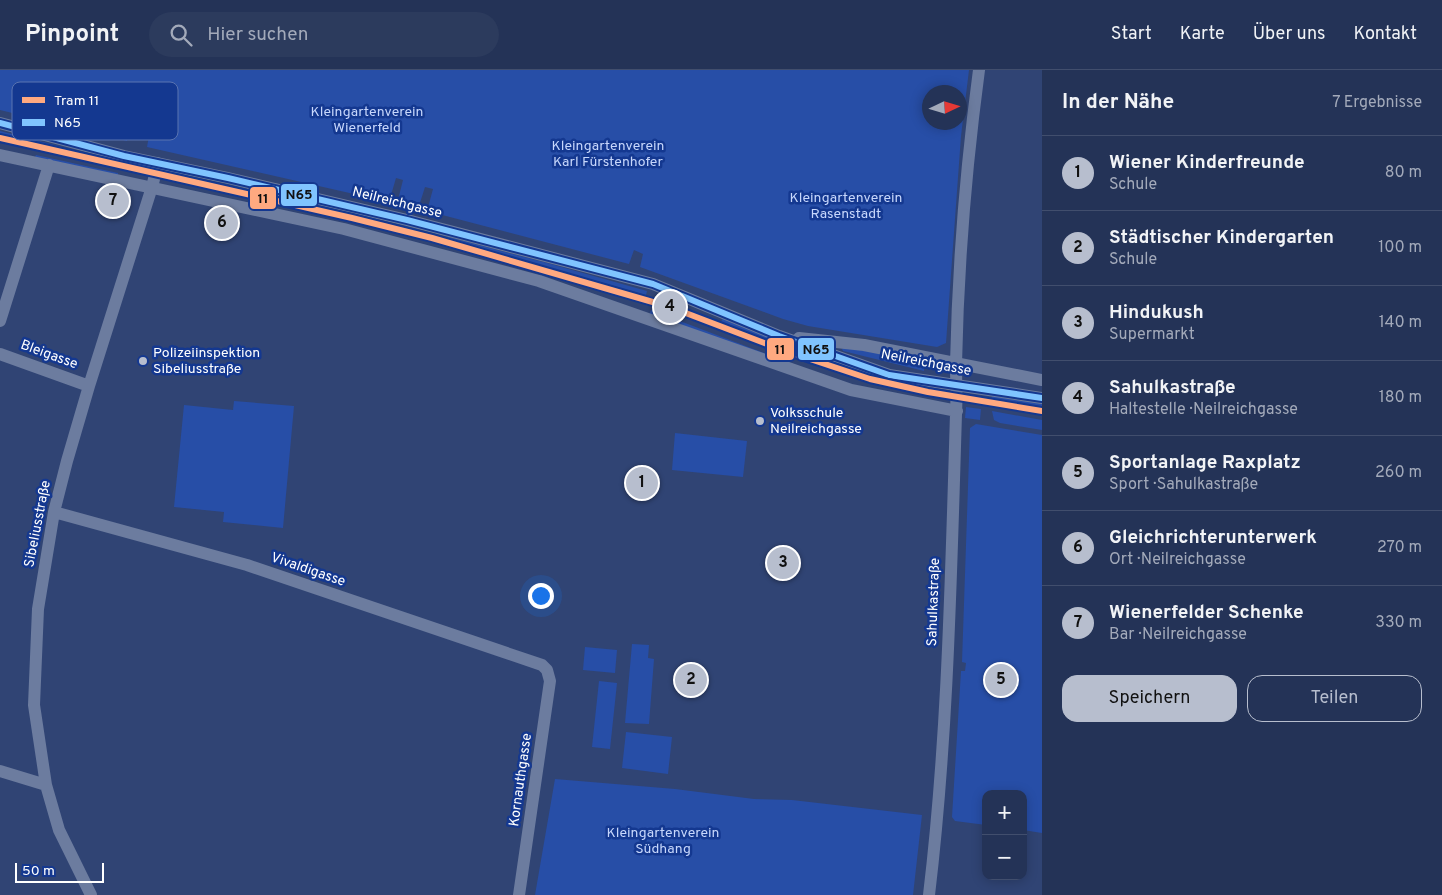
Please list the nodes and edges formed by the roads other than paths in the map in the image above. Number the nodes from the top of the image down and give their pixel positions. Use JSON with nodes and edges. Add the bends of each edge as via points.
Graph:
{"nodes":[{"id":1,"x":979,"y":70,"type":"edge"},
{"id":2,"x":67,"y":140,"type":"edge"},
{"id":3,"x":0,"y":156,"type":"edge"},
{"id":4,"x":158,"y":163,"type":"junction"},
{"id":5,"x":48,"y":165,"type":"junction"},
{"id":6,"x":152,"y":187,"type":"junction"},
{"id":7,"x":0,"y":321,"type":"edge"},
{"id":8,"x":779,"y":336,"type":"junction"},
{"id":9,"x":0,"y":354,"type":"edge"},
{"id":10,"x":956,"y":364,"type":"junction"},
{"id":11,"x":1042,"y":380,"type":"edge"},
{"id":12,"x":956,"y":385,"type":"junction"},
{"id":13,"x":89,"y":386,"type":"junction"},
{"id":14,"x":1042,"y":398,"type":"edge"},
{"id":15,"x":956,"y":411,"type":"junction"},
{"id":16,"x":54,"y":512,"type":"junction"},
{"id":17,"x":547,"y":670,"type":"joint"},
{"id":18,"x":0,"y":771,"type":"edge"},
{"id":19,"x":46,"y":785,"type":"junction"},
{"id":20,"x":91,"y":895,"type":"edge"},
{"id":21,"x":519,"y":895,"type":"edge"},
{"id":22,"x":929,"y":895,"type":"edge"}],
"edges":[{"from":1,"to":10,"type":"street","name":"Sahulkastraße","via":[[962,238]]},
{"from":2,"to":4,"type":"street","name":"Neilreichgasse"},
{"from":3,"to":5,"type":"street"},
{"from":4,"to":6,"type":"street","name":"Sibeliusstraße"},
{"from":4,"to":8,"type":"street","name":"Neilreichgasse","via":[[407,220],[653,284]]},
{"from":5,"to":6,"type":"street"},
{"from":5,"to":7,"type":"street"},
{"from":6,"to":13,"type":"street","name":"Sibeliusstraße"},
{"from":6,"to":15,"type":"street","via":[[344,229],[539,281],[851,390]]},
{"from":8,"to":10,"type":"street","name":"Neilreichgasse","via":[[864,345]]},
{"from":8,"to":12,"type":"street","name":"Neilreichgasse","via":[[889,375]]},
{"from":9,"to":13,"type":"street","name":"Bleigasse"},
{"from":10,"to":11,"type":"street","name":"Neilreichgasse"},
{"from":10,"to":12,"type":"street","name":"Sahulkastraße"},
{"from":12,"to":14,"type":"street","name":"Neilreichgasse"},
{"from":12,"to":15,"type":"street","name":"Sahulkastraße"},
{"from":13,"to":16,"type":"street","name":"Sibeliusstraße"},
{"from":15,"to":22,"type":"street","name":"Sahulkastraße","via":[[940,791]]},
{"from":16,"to":17,"type":"street","name":"Vivaldigasse","via":[[247,565],[536,662]]},
{"from":16,"to":19,"type":"street","name":"Sibeliusstraße","via":[[38,610],[34,705]]},
{"from":17,"to":21,"type":"street","name":"Kornauthgasse","via":[[549,685]]},
{"from":18,"to":19,"type":"street"},
{"from":19,"to":20,"type":"street","name":"Sibeliusstraße","via":[[59,830]]}]}
